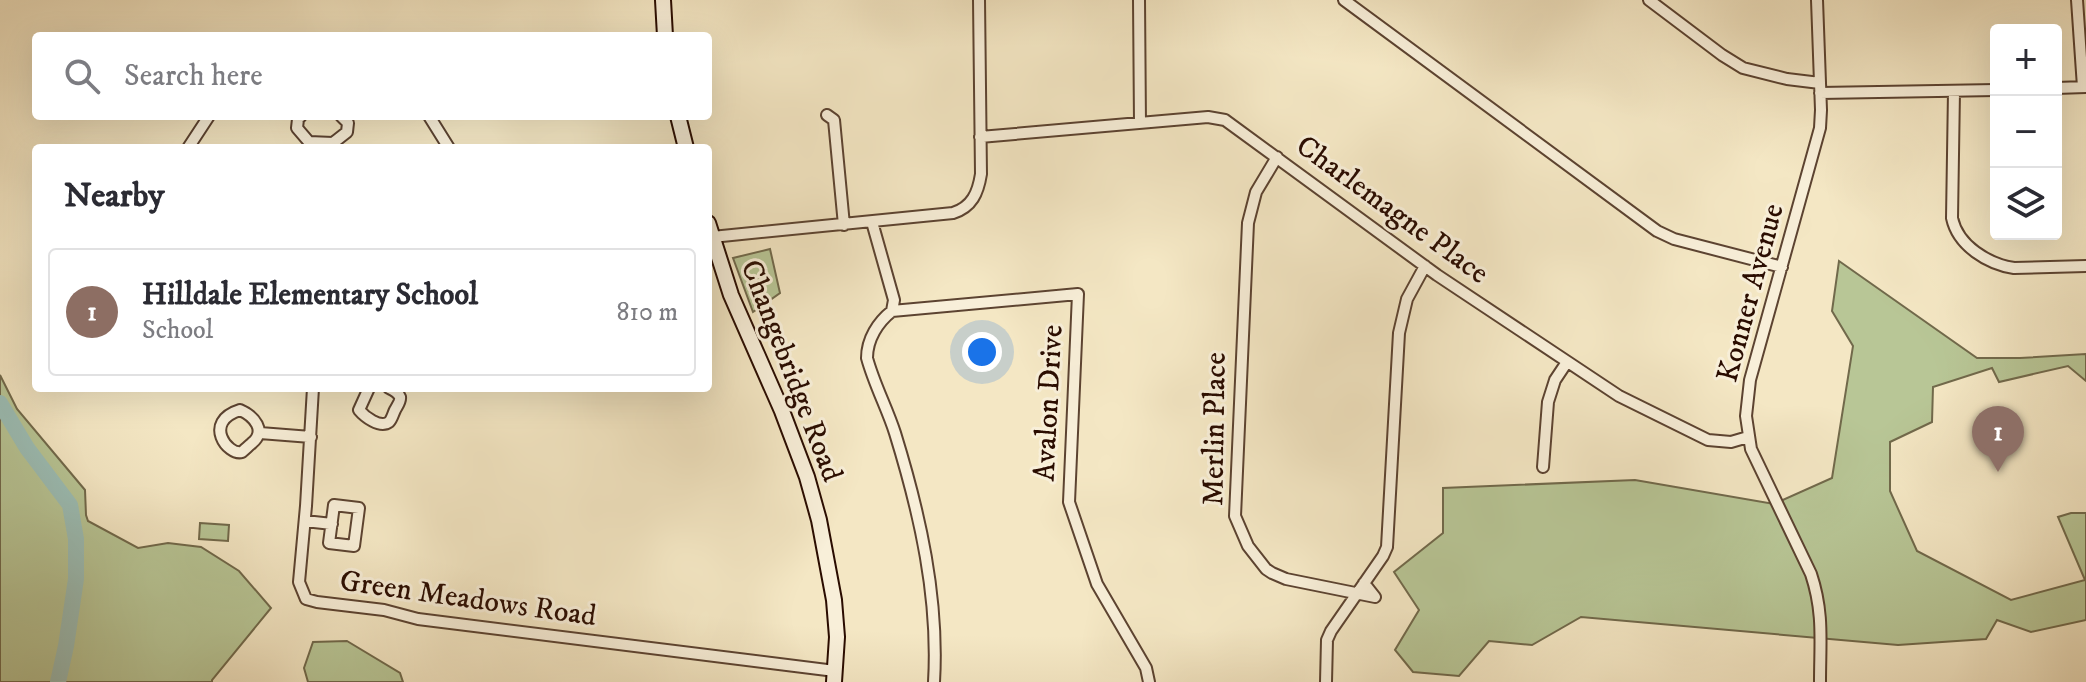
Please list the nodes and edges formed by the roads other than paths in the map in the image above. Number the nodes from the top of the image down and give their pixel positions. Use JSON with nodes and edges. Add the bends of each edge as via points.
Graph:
{"nodes":[{"id":1,"x":663,"y":0,"type":"edge"},
{"id":2,"x":979,"y":0,"type":"edge"},
{"id":3,"x":1139,"y":0,"type":"edge"},
{"id":4,"x":1344,"y":0,"type":"edge"},
{"id":5,"x":1649,"y":0,"type":"edge"},
{"id":6,"x":1817,"y":0,"type":"edge"},
{"id":7,"x":2077,"y":0,"type":"edge"},
{"id":8,"x":665,"y":32,"type":"edge"},
{"id":9,"x":2084,"y":87,"type":"edge"},
{"id":10,"x":1820,"y":88,"type":"junction"},
{"id":11,"x":2062,"y":88,"type":"edge"},
{"id":12,"x":1990,"y":90,"type":"edge"},
{"id":13,"x":1954,"y":91,"type":"junction"},
{"id":14,"x":827,"y":115,"type":"dead end"},
{"id":15,"x":206,"y":120,"type":"edge"},
{"id":16,"x":298,"y":120,"type":"edge"},
{"id":17,"x":345,"y":120,"type":"edge"},
{"id":18,"x":432,"y":120,"type":"edge"},
{"id":19,"x":679,"y":120,"type":"edge"},
{"id":20,"x":1140,"y":123,"type":"junction"},
{"id":21,"x":980,"y":137,"type":"junction"},
{"id":22,"x":191,"y":144,"type":"edge"},
{"id":23,"x":446,"y":144,"type":"edge"},
{"id":24,"x":685,"y":144,"type":"edge"},
{"id":25,"x":1277,"y":157,"type":"junction"},
{"id":26,"x":872,"y":222,"type":"junction"},
{"id":27,"x":844,"y":225,"type":"junction"},
{"id":28,"x":712,"y":235,"type":"edge"},
{"id":29,"x":712,"y":240,"type":"edge"},
{"id":30,"x":1425,"y":266,"type":"junction"},
{"id":31,"x":2086,"y":266,"type":"edge"},
{"id":32,"x":1782,"y":267,"type":"junction"},
{"id":33,"x":892,"y":311,"type":"junction"},
{"id":34,"x":1567,"y":362,"type":"junction"},
{"id":35,"x":313,"y":392,"type":"edge"},
{"id":36,"x":367,"y":392,"type":"edge"},
{"id":37,"x":396,"y":392,"type":"edge"},
{"id":38,"x":260,"y":433,"type":"dead end"},
{"id":39,"x":311,"y":437,"type":"junction"},
{"id":40,"x":1748,"y":437,"type":"junction"},
{"id":41,"x":1543,"y":467,"type":"dead end"},
{"id":42,"x":305,"y":521,"type":"junction"},
{"id":43,"x":332,"y":524,"type":"junction"},
{"id":44,"x":1364,"y":583,"type":"junction"},
{"id":45,"x":1357,"y":594,"type":"junction"},
{"id":46,"x":834,"y":677,"type":"edge"},
{"id":47,"x":934,"y":682,"type":"edge"},
{"id":48,"x":1149,"y":682,"type":"edge"},
{"id":49,"x":1326,"y":682,"type":"edge"},
{"id":50,"x":1820,"y":682,"type":"edge"}],
"edges":[{"from":1,"to":8,"type":"main road"},
{"from":2,"to":21,"type":"street"},
{"from":3,"to":20,"type":"street"},
{"from":4,"to":32,"type":"street","via":[[1657,231]]},
{"from":5,"to":10,"type":"street","via":[[1743,68]]},
{"from":6,"to":10,"type":"street","name":"Konner Avenue"},
{"from":7,"to":9,"type":"street"},
{"from":9,"to":11,"type":"street"},
{"from":10,"to":13,"type":"street"},
{"from":10,"to":32,"type":"street","name":"Konner Avenue","via":[[1820,128]]},
{"from":12,"to":13,"type":"street"},
{"from":13,"to":31,"type":"street","via":[[1952,218],[1959,235],[2003,266]]},
{"from":14,"to":27,"type":"street","via":[[834,120]]},
{"from":15,"to":22,"type":"street"},
{"from":16,"to":17,"type":"street","via":[[297,128],[309,142],[333,143],[347,132]]},
{"from":18,"to":23,"type":"street"},
{"from":19,"to":24,"type":"main road"},
{"from":20,"to":21,"type":"street","name":"Charlemagne Place"},
{"from":20,"to":25,"type":"street","name":"Charlemagne Place","via":[[1225,120]]},
{"from":21,"to":26,"type":"street","via":[[981,174],[969,205],[953,213]]},
{"from":25,"to":30,"type":"street","name":"Charlemagne Place"},
{"from":25,"to":45,"type":"street","name":"Merlin Place","via":[[1256,192],[1248,223],[1235,516],[1248,546],[1272,573]]},
{"from":26,"to":27,"type":"street"},
{"from":26,"to":33,"type":"street","via":[[892,288]]},
{"from":27,"to":28,"type":"street"},
{"from":29,"to":46,"type":"main road","name":"Changebridge Road","via":[[807,477],[834,600]]},
{"from":30,"to":34,"type":"street","name":"Charlemagne Place"},
{"from":30,"to":44,"type":"street","via":[[1407,299],[1399,333],[1387,547]]},
{"from":32,"to":40,"type":"street","name":"Konner Avenue","via":[[1750,380]]},
{"from":33,"to":47,"type":"street","via":[[872,336],[867,358],[894,431],[925,557],[935,628]]},
{"from":33,"to":48,"type":"street","name":"Avalon Drive","via":[[1078,294],[1069,502],[1097,584]]},
{"from":34,"to":40,"type":"street","name":"Charlemagne Place","via":[[1619,396],[1708,440]]},
{"from":34,"to":41,"type":"street","via":[[1548,402]]},
{"from":35,"to":39,"type":"street","name":"Green Meadows Road"},
{"from":36,"to":37,"type":"street","via":[[361,414],[384,424],[399,401]]},
{"from":38,"to":39,"type":"street"},
{"from":39,"to":42,"type":"street","name":"Green Meadows Road"},
{"from":40,"to":50,"type":"street","name":"Konner Avenue","via":[[1818,595]]},
{"from":42,"to":43,"type":"street"},
{"from":42,"to":46,"type":"street","name":"Green Meadows Road","via":[[299,582],[306,599]]},
{"from":43,"to":43,"type":"street","via":[[334,505],[359,508],[354,546],[329,543]]},
{"from":44,"to":45,"type":"street"},
{"from":44,"to":45,"type":"street","via":[[1375,597]]},
{"from":45,"to":49,"type":"street","via":[[1327,640]]}]}
